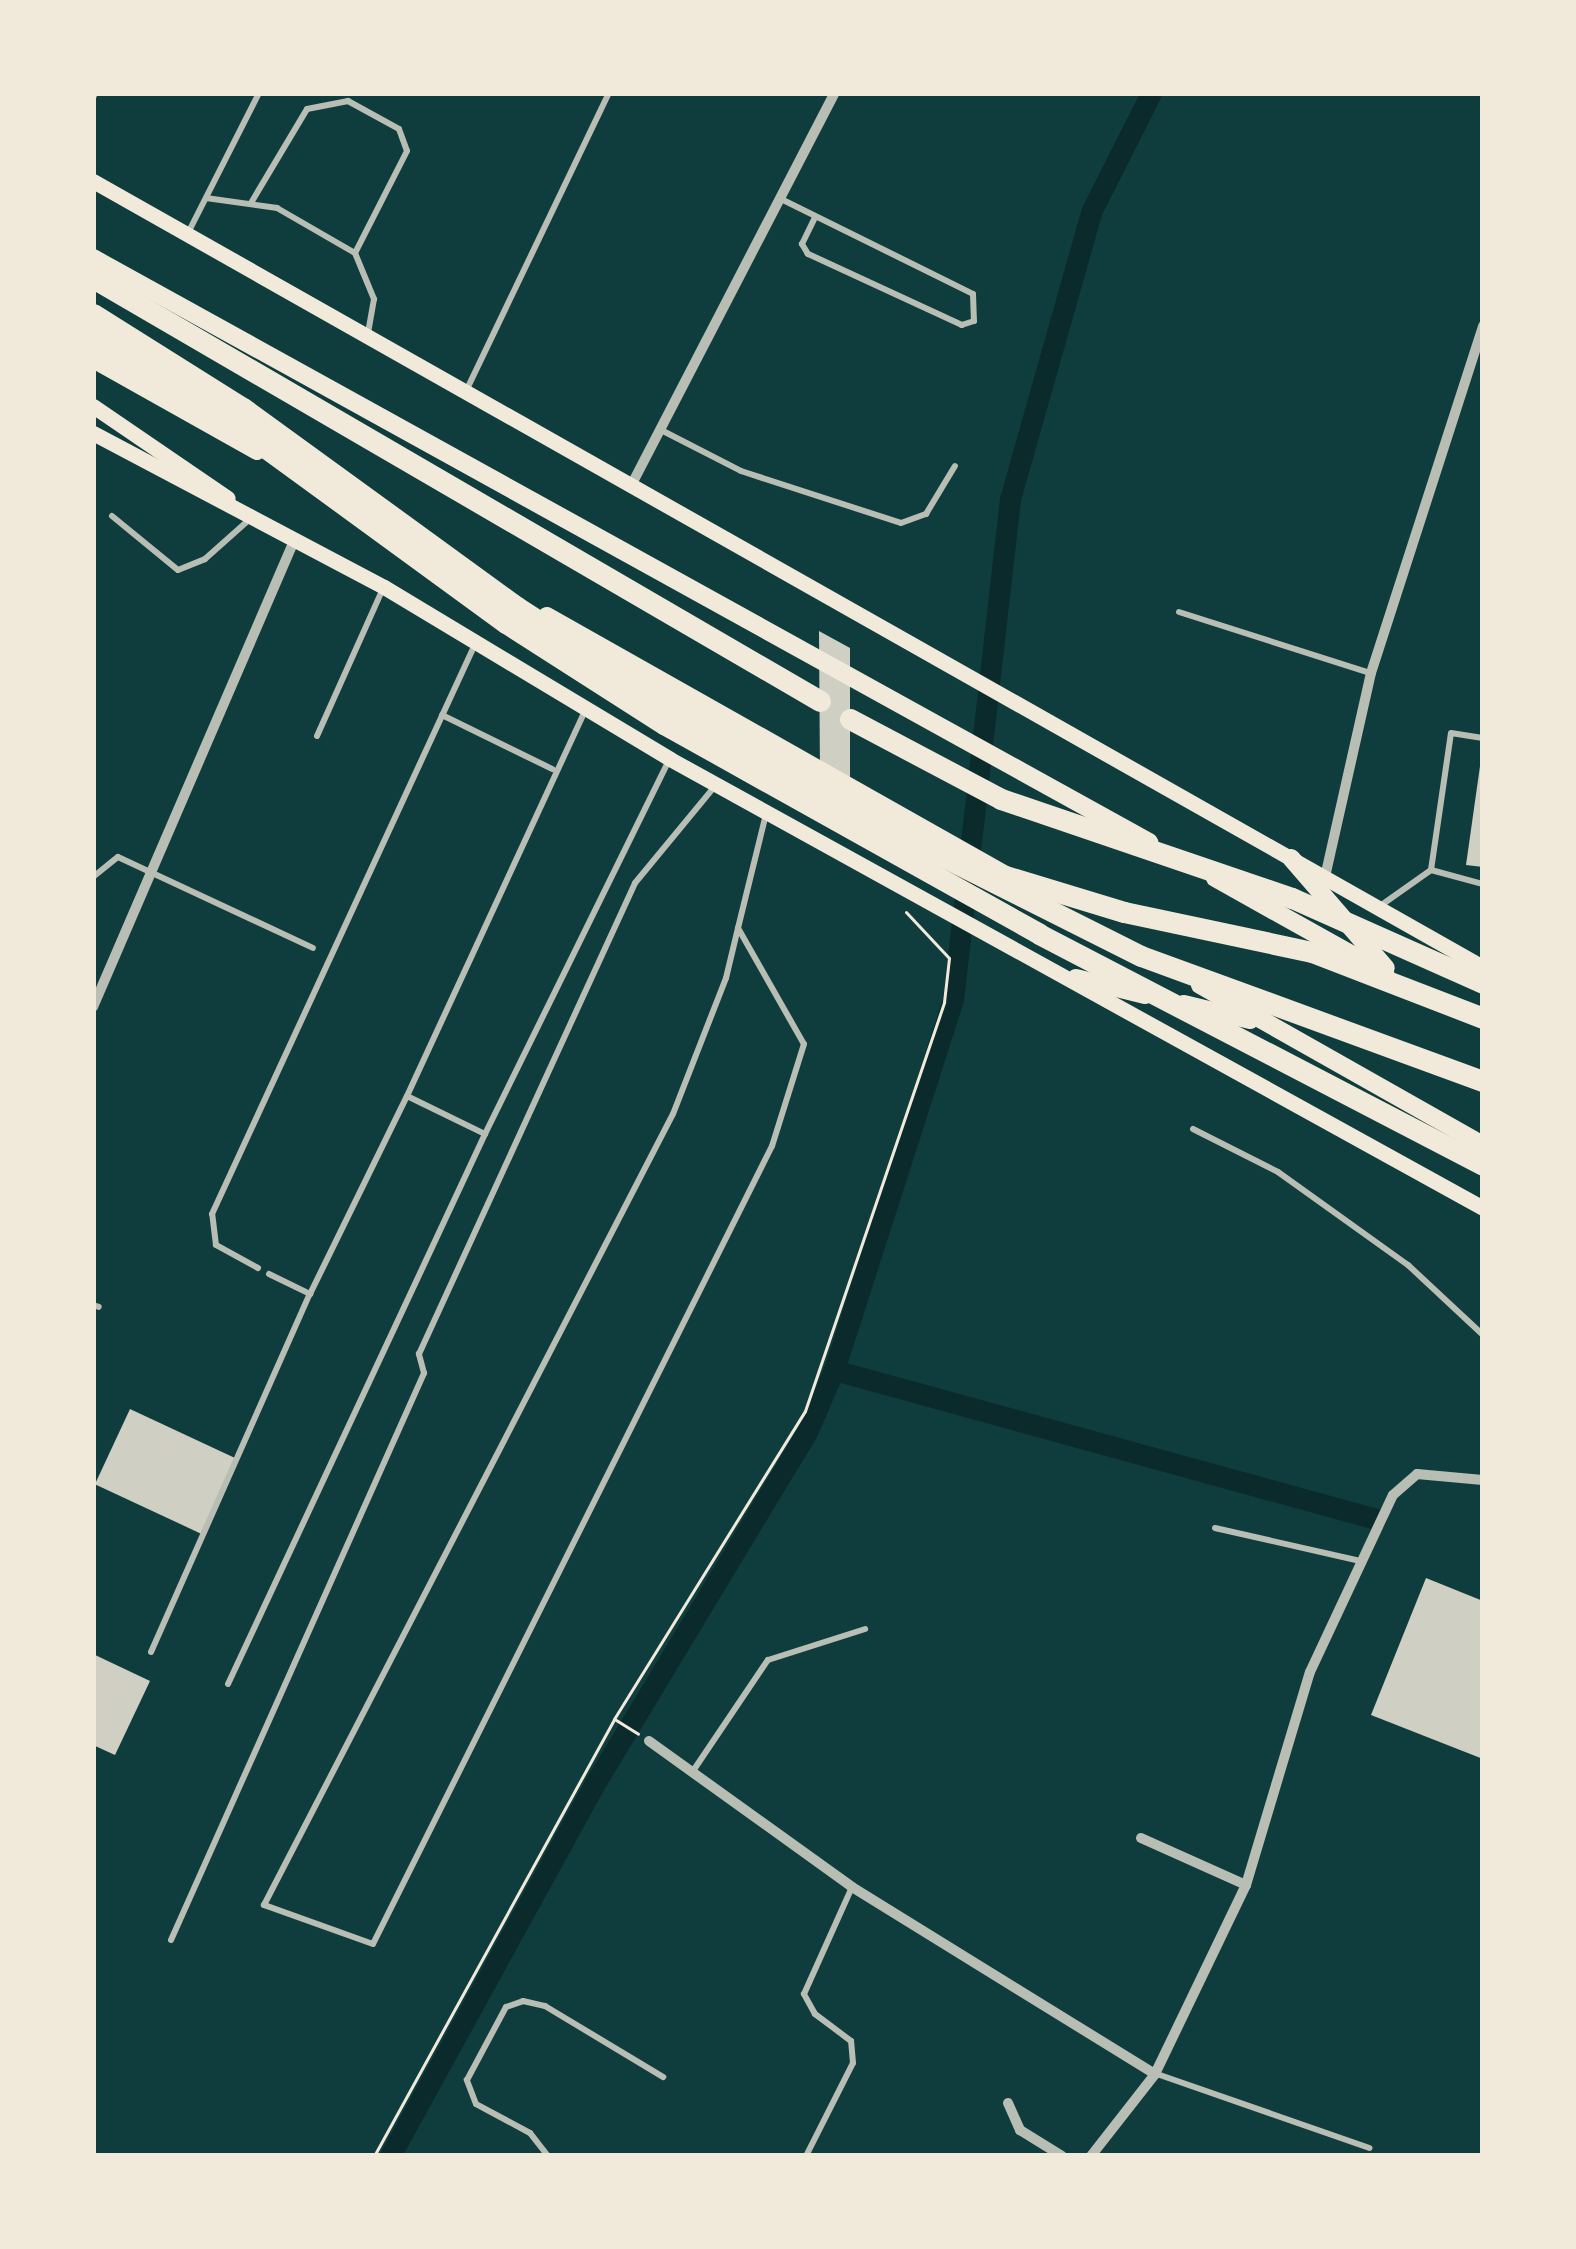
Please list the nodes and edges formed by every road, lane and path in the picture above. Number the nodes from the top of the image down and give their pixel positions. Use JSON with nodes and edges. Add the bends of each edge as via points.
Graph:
{"nodes":[{"id":1,"x":259,"y":93,"type":"edge"},
{"id":2,"x":610,"y":93,"type":"edge"},
{"id":3,"x":835,"y":93,"type":"edge"},
{"id":4,"x":93,"y":181,"type":"edge"},
{"id":5,"x":206,"y":198,"type":"junction"},
{"id":6,"x":781,"y":199,"type":"junction"},
{"id":7,"x":250,"y":203,"type":"junction"},
{"id":8,"x":814,"y":219,"type":"junction"},
{"id":9,"x":188,"y":233,"type":"junction"},
{"id":10,"x":355,"y":253,"type":"junction"},
{"id":11,"x":93,"y":258,"type":"edge"},
{"id":12,"x":93,"y":278,"type":"edge"},
{"id":13,"x":93,"y":314,"type":"edge"},
{"id":14,"x":1483,"y":326,"type":"edge"},
{"id":15,"x":368,"y":334,"type":"junction"},
{"id":16,"x":93,"y":337,"type":"edge"},
{"id":17,"x":93,"y":358,"type":"edge"},
{"id":18,"x":467,"y":389,"type":"junction"},
{"id":19,"x":93,"y":406,"type":"edge"},
{"id":20,"x":663,"y":431,"type":"junction"},
{"id":21,"x":93,"y":433,"type":"edge"},
{"id":22,"x":955,"y":466,"type":"dead end"},
{"id":23,"x":634,"y":480,"type":"junction"},
{"id":24,"x":112,"y":516,"type":"dead end"},
{"id":25,"x":252,"y":518,"type":"junction"},
{"id":26,"x":294,"y":541,"type":"junction"},
{"id":27,"x":384,"y":587,"type":"junction"},
{"id":28,"x":1179,"y":612,"type":"dead end"},
{"id":29,"x":477,"y":640,"type":"junction"},
{"id":30,"x":1371,"y":673,"type":"junction"},
{"id":31,"x":820,"y":701,"type":"dead end"},
{"id":32,"x":587,"y":707,"type":"junction"},
{"id":33,"x":442,"y":715,"type":"junction"},
{"id":34,"x":850,"y":719,"type":"dead end"},
{"id":35,"x":317,"y":736,"type":"dead end"},
{"id":36,"x":1483,"y":738,"type":"edge"},
{"id":37,"x":670,"y":759,"type":"junction"},
{"id":38,"x":554,"y":769,"type":"junction"},
{"id":39,"x":716,"y":784,"type":"junction"},
{"id":40,"x":767,"y":811,"type":"junction"},
{"id":41,"x":943,"y":849,"type":"junction"},
{"id":42,"x":1291,"y":858,"type":"junction"},
{"id":43,"x":153,"y":870,"type":"junction"},
{"id":44,"x":1431,"y":870,"type":"junction"},
{"id":45,"x":1325,"y":877,"type":"junction"},
{"id":46,"x":93,"y":878,"type":"edge"},
{"id":47,"x":1483,"y":884,"type":"edge"},
{"id":48,"x":1377,"y":908,"type":"junction"},
{"id":49,"x":906,"y":912,"type":"dead end"},
{"id":50,"x":738,"y":928,"type":"junction"},
{"id":51,"x":313,"y":949,"type":"dead end"},
{"id":52,"x":1483,"y":967,"type":"edge"},
{"id":53,"x":1076,"y":978,"type":"junction"},
{"id":54,"x":1396,"y":978,"type":"junction"},
{"id":55,"x":1483,"y":983,"type":"edge"},
{"id":56,"x":93,"y":1007,"type":"edge"},
{"id":57,"x":1483,"y":1018,"type":"edge"},
{"id":58,"x":1273,"y":1026,"type":"junction"},
{"id":59,"x":1483,"y":1029,"type":"edge"},
{"id":60,"x":1483,"y":1081,"type":"edge"},
{"id":61,"x":407,"y":1096,"type":"junction"},
{"id":62,"x":1193,"y":1129,"type":"dead end"},
{"id":63,"x":485,"y":1134,"type":"junction"},
{"id":64,"x":1483,"y":1145,"type":"edge"},
{"id":65,"x":1483,"y":1165,"type":"edge"},
{"id":66,"x":1483,"y":1208,"type":"edge"},
{"id":67,"x":258,"y":1268,"type":"dead end"},
{"id":68,"x":269,"y":1274,"type":"dead end"},
{"id":69,"x":310,"y":1294,"type":"junction"},
{"id":70,"x":1483,"y":1335,"type":"edge"},
{"id":71,"x":1483,"y":1480,"type":"edge"},
{"id":72,"x":1215,"y":1528,"type":"dead end"},
{"id":73,"x":1360,"y":1561,"type":"junction"},
{"id":74,"x":865,"y":1629,"type":"dead end"},
{"id":75,"x":151,"y":1652,"type":"dead end"},
{"id":76,"x":227,"y":1684,"type":"dead end"},
{"id":77,"x":614,"y":1719,"type":"junction"},
{"id":78,"x":626,"y":1726,"type":"dead end"},
{"id":79,"x":649,"y":1741,"type":"dead end"},
{"id":80,"x":693,"y":1771,"type":"junction"},
{"id":81,"x":1141,"y":1838,"type":"dead end"},
{"id":82,"x":1246,"y":1885,"type":"junction"},
{"id":83,"x":852,"y":1887,"type":"junction"},
{"id":84,"x":171,"y":1940,"type":"dead end"},
{"id":85,"x":1156,"y":2074,"type":"junction"},
{"id":86,"x":663,"y":2077,"type":"dead end"},
{"id":87,"x":1008,"y":2102,"type":"dead end"},
{"id":88,"x":1369,"y":2148,"type":"dead end"},
{"id":89,"x":374,"y":2156,"type":"edge"},
{"id":90,"x":548,"y":2156,"type":"edge"},
{"id":91,"x":806,"y":2156,"type":"edge"},
{"id":92,"x":1062,"y":2156,"type":"edge"},
{"id":93,"x":1090,"y":2156,"type":"edge"}],
"edges":[{"from":1,"to":5,"type":"lane"},
{"from":2,"to":18,"type":"lane"},
{"from":3,"to":6,"type":"street"},
{"from":4,"to":9,"type":"main road"},
{"from":5,"to":7,"type":"lane"},
{"from":5,"to":9,"type":"lane"},
{"from":6,"to":8,"type":"lane"},
{"from":6,"to":20,"type":"street"},
{"from":7,"to":10,"type":"lane","via":[[277,208]]},
{"from":7,"to":10,"type":"lane","via":[[307,109],[348,101],[399,129],[407,151]]},
{"from":8,"to":8,"type":"lane","via":[[802,244],[808,254],[962,325],[974,321],[973,294]]},
{"from":9,"to":15,"type":"main road"},
{"from":10,"to":15,"type":"lane","via":[[374,299]]},
{"from":11,"to":54,"type":"highway"},
{"from":12,"to":31,"type":"highway"},
{"from":13,"to":41,"type":"highway","via":[[674,708]]},
{"from":14,"to":30,"type":"street"},
{"from":15,"to":18,"type":"main road"},
{"from":16,"to":65,"type":"highway","via":[[233,424],[506,623],[664,724],[1020,923]]},
{"from":17,"to":41,"type":"highway"},
{"from":18,"to":23,"type":"main road"},
{"from":19,"to":25,"type":"main road","via":[[191,465]]},
{"from":20,"to":22,"type":"lane","via":[[741,471],[901,523],[926,514]]},
{"from":20,"to":23,"type":"street"},
{"from":21,"to":25,"type":"main road"},
{"from":23,"to":42,"type":"main road"},
{"from":24,"to":25,"type":"lane","via":[[178,570],[205,559]]},
{"from":25,"to":26,"type":"main road"},
{"from":26,"to":27,"type":"main road"},
{"from":26,"to":43,"type":"street"},
{"from":27,"to":29,"type":"main road"},
{"from":27,"to":35,"type":"lane"},
{"from":28,"to":30,"type":"lane"},
{"from":29,"to":32,"type":"main road"},
{"from":29,"to":33,"type":"lane"},
{"from":30,"to":45,"type":"street"},
{"from":32,"to":37,"type":"main road"},
{"from":32,"to":38,"type":"lane"},
{"from":33,"to":38,"type":"lane"},
{"from":33,"to":67,"type":"lane","via":[[212,1214],[217,1244]]},
{"from":34,"to":55,"type":"highway","via":[[1001,799],[1333,914]]},
{"from":36,"to":44,"type":"lane","via":[[1451,733]]},
{"from":37,"to":39,"type":"main road"},
{"from":37,"to":63,"type":"lane"},
{"from":38,"to":61,"type":"lane"},
{"from":39,"to":40,"type":"main road"},
{"from":39,"to":84,"type":"lane","via":[[635,884],[419,1354],[424,1373]]},
{"from":40,"to":50,"type":"lane"},
{"from":40,"to":53,"type":"main road"},
{"from":41,"to":57,"type":"highway","via":[[1073,899],[1312,952]]},
{"from":41,"to":58,"type":"highway","via":[[1009,877]]},
{"from":41,"to":60,"type":"highway","via":[[1141,956]]},
{"from":42,"to":45,"type":"main road"},
{"from":42,"to":54,"type":"highway"},
{"from":43,"to":46,"type":"lane","via":[[118,857]]},
{"from":43,"to":51,"type":"lane"},
{"from":43,"to":56,"type":"street"},
{"from":44,"to":47,"type":"lane"},
{"from":44,"to":48,"type":"lane"},
{"from":45,"to":48,"type":"main road"},
{"from":48,"to":52,"type":"main road"},
{"from":49,"to":77,"type":"path","via":[[949,958],[944,1002],[805,1411]]},
{"from":50,"to":50,"type":"lane","via":[[673,1114],[264,1906],[373,1944],[772,1147],[804,1044]]},
{"from":53,"to":58,"type":"highway"},
{"from":53,"to":66,"type":"main road"},
{"from":54,"to":59,"type":"highway"},
{"from":58,"to":64,"type":"highway"},
{"from":61,"to":63,"type":"lane"},
{"from":61,"to":69,"type":"lane"},
{"from":62,"to":70,"type":"lane","via":[[1278,1172],[1408,1265]]},
{"from":63,"to":76,"type":"lane"},
{"from":68,"to":69,"type":"lane"},
{"from":69,"to":75,"type":"lane"},
{"from":71,"to":73,"type":"street","via":[[1435,1473],[1407,1479]]},
{"from":72,"to":73,"type":"lane"},
{"from":73,"to":82,"type":"street","via":[[1310,1672]]},
{"from":74,"to":80,"type":"lane","via":[[768,1660]]},
{"from":77,"to":78,"type":"path"},
{"from":77,"to":89,"type":"path"},
{"from":79,"to":80,"type":"street"},
{"from":80,"to":83,"type":"street"},
{"from":81,"to":82,"type":"street"},
{"from":82,"to":85,"type":"street"},
{"from":83,"to":85,"type":"street"},
{"from":83,"to":91,"type":"lane","via":[[804,1994],[855,2053]]},
{"from":85,"to":88,"type":"lane"},
{"from":85,"to":93,"type":"street"},
{"from":86,"to":90,"type":"lane","via":[[545,2006],[506,2007],[467,2080],[476,2104],[530,2133]]},
{"from":87,"to":92,"type":"street","via":[[1020,2130]]}]}
